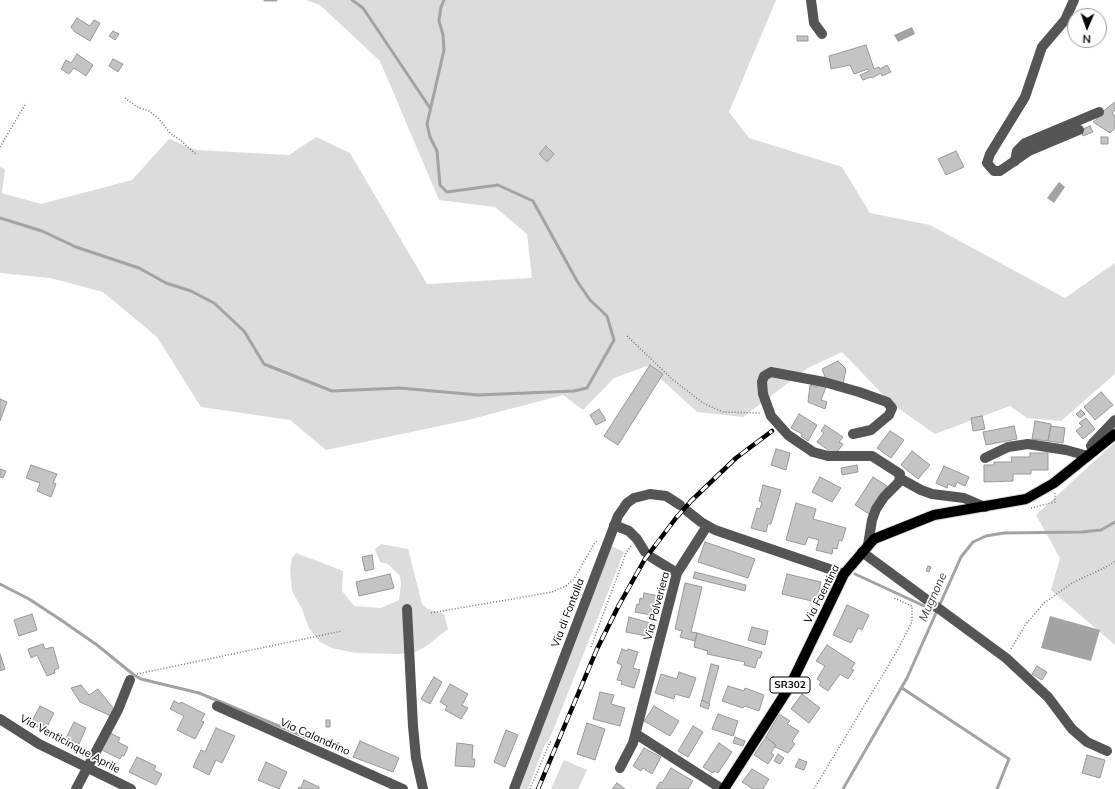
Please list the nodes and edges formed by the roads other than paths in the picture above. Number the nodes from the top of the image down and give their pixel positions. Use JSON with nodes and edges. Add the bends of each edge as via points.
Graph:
{"nodes":[{"id":1,"x":811,"y":0,"type":"edge"},
{"id":2,"x":1074,"y":0,"type":"edge"},
{"id":3,"x":822,"y":34,"type":"dead end"},
{"id":4,"x":1099,"y":112,"type":"dead end"},
{"id":5,"x":1079,"y":130,"type":"dead end"},
{"id":6,"x":1015,"y":161,"type":"junction"},
{"id":7,"x":1115,"y":420,"type":"edge"},
{"id":8,"x":853,"y":434,"type":"dead end"},
{"id":9,"x":1115,"y":434,"type":"edge"},
{"id":10,"x":1091,"y":454,"type":"junction"},
{"id":11,"x":985,"y":458,"type":"dead end"},
{"id":12,"x":901,"y":479,"type":"junction"},
{"id":13,"x":985,"y":506,"type":"junction"},
{"id":14,"x":614,"y":525,"type":"junction"},
{"id":15,"x":707,"y":526,"type":"junction"},
{"id":16,"x":865,"y":548,"type":"junction"},
{"id":17,"x":677,"y":573,"type":"junction"},
{"id":18,"x":844,"y":574,"type":"junction"},
{"id":19,"x":407,"y":609,"type":"dead end"},
{"id":20,"x":130,"y":680,"type":"road end"},
{"id":21,"x":216,"y":706,"type":"dead end"},
{"id":22,"x":0,"y":719,"type":"edge"},
{"id":23,"x":636,"y":734,"type":"junction"},
{"id":24,"x":1107,"y":751,"type":"dead end"},
{"id":25,"x":86,"y":768,"type":"junction"},
{"id":26,"x":620,"y":768,"type":"dead end"},
{"id":27,"x":76,"y":789,"type":"edge"},
{"id":28,"x":131,"y":789,"type":"edge"},
{"id":29,"x":403,"y":789,"type":"edge"},
{"id":30,"x":423,"y":789,"type":"edge"},
{"id":31,"x":514,"y":789,"type":"edge"},
{"id":32,"x":723,"y":789,"type":"edge"}],
"edges":[{"from":1,"to":3,"type":"street","via":[[814,23]]},
{"from":2,"to":6,"type":"street","via":[[1065,20],[1042,47],[1025,97],[987,159],[989,167],[994,171],[1000,171]]},
{"from":4,"to":6,"type":"street","via":[[1025,143]]},
{"from":5,"to":6,"type":"street","via":[[1029,151]]},
{"from":7,"to":10,"type":"street","via":[[1093,443]]},
{"from":8,"to":12,"type":"street","via":[[871,430],[889,415],[892,408],[887,402],[824,382],[766,373],[762,382],[763,394],[771,416],[788,435],[813,452],[828,456],[872,456],[900,474]]},
{"from":9,"to":10,"type":"main road","name":"Via Faentina","number":"SR302"},
{"from":10,"to":11,"type":"street","via":[[1028,444],[1008,446]]},
{"from":10,"to":13,"type":"main road","name":"Via Faentina","number":"SR302","via":[[1036,495],[1016,502]]},
{"from":12,"to":13,"type":"street","via":[[932,494],[964,498]]},
{"from":12,"to":16,"type":"street","via":[[876,509]]},
{"from":13,"to":16,"type":"main road","name":"Via Faentina","number":"SR302","via":[[922,519],[879,536]]},
{"from":14,"to":15,"type":"street","name":"Via di Fontalla","via":[[627,503],[642,495],[658,494],[666,496]]},
{"from":14,"to":17,"type":"street","via":[[629,531],[648,555]]},
{"from":14,"to":31,"type":"street","name":"Via di Fontalla"},
{"from":15,"to":17,"type":"street","name":"Via Polveriera"},
{"from":15,"to":18,"type":"street"},
{"from":16,"to":18,"type":"main road","name":"Via Faentina","number":"SR302"},
{"from":16,"to":24,"type":"street","via":[[920,594],[1006,658],[1048,697],[1072,729],[1087,742]]},
{"from":17,"to":23,"type":"street","name":"Via Polveriera"},
{"from":18,"to":32,"type":"main road","name":"Via Faentina","number":"SR302","via":[[790,686]]},
{"from":19,"to":30,"type":"street","via":[[413,726],[416,758]]},
{"from":20,"to":25,"type":"street","via":[[118,710]]},
{"from":21,"to":29,"type":"street","name":"Via Calandrino"},
{"from":22,"to":25,"type":"street","name":"Via Venticinque Aprile","via":[[23,735]]},
{"from":23,"to":26,"type":"street","name":"Via Polveriera"},
{"from":23,"to":32,"type":"street"},
{"from":25,"to":27,"type":"street"},
{"from":25,"to":28,"type":"street","name":"Via Venticinque Aprile"}]}
